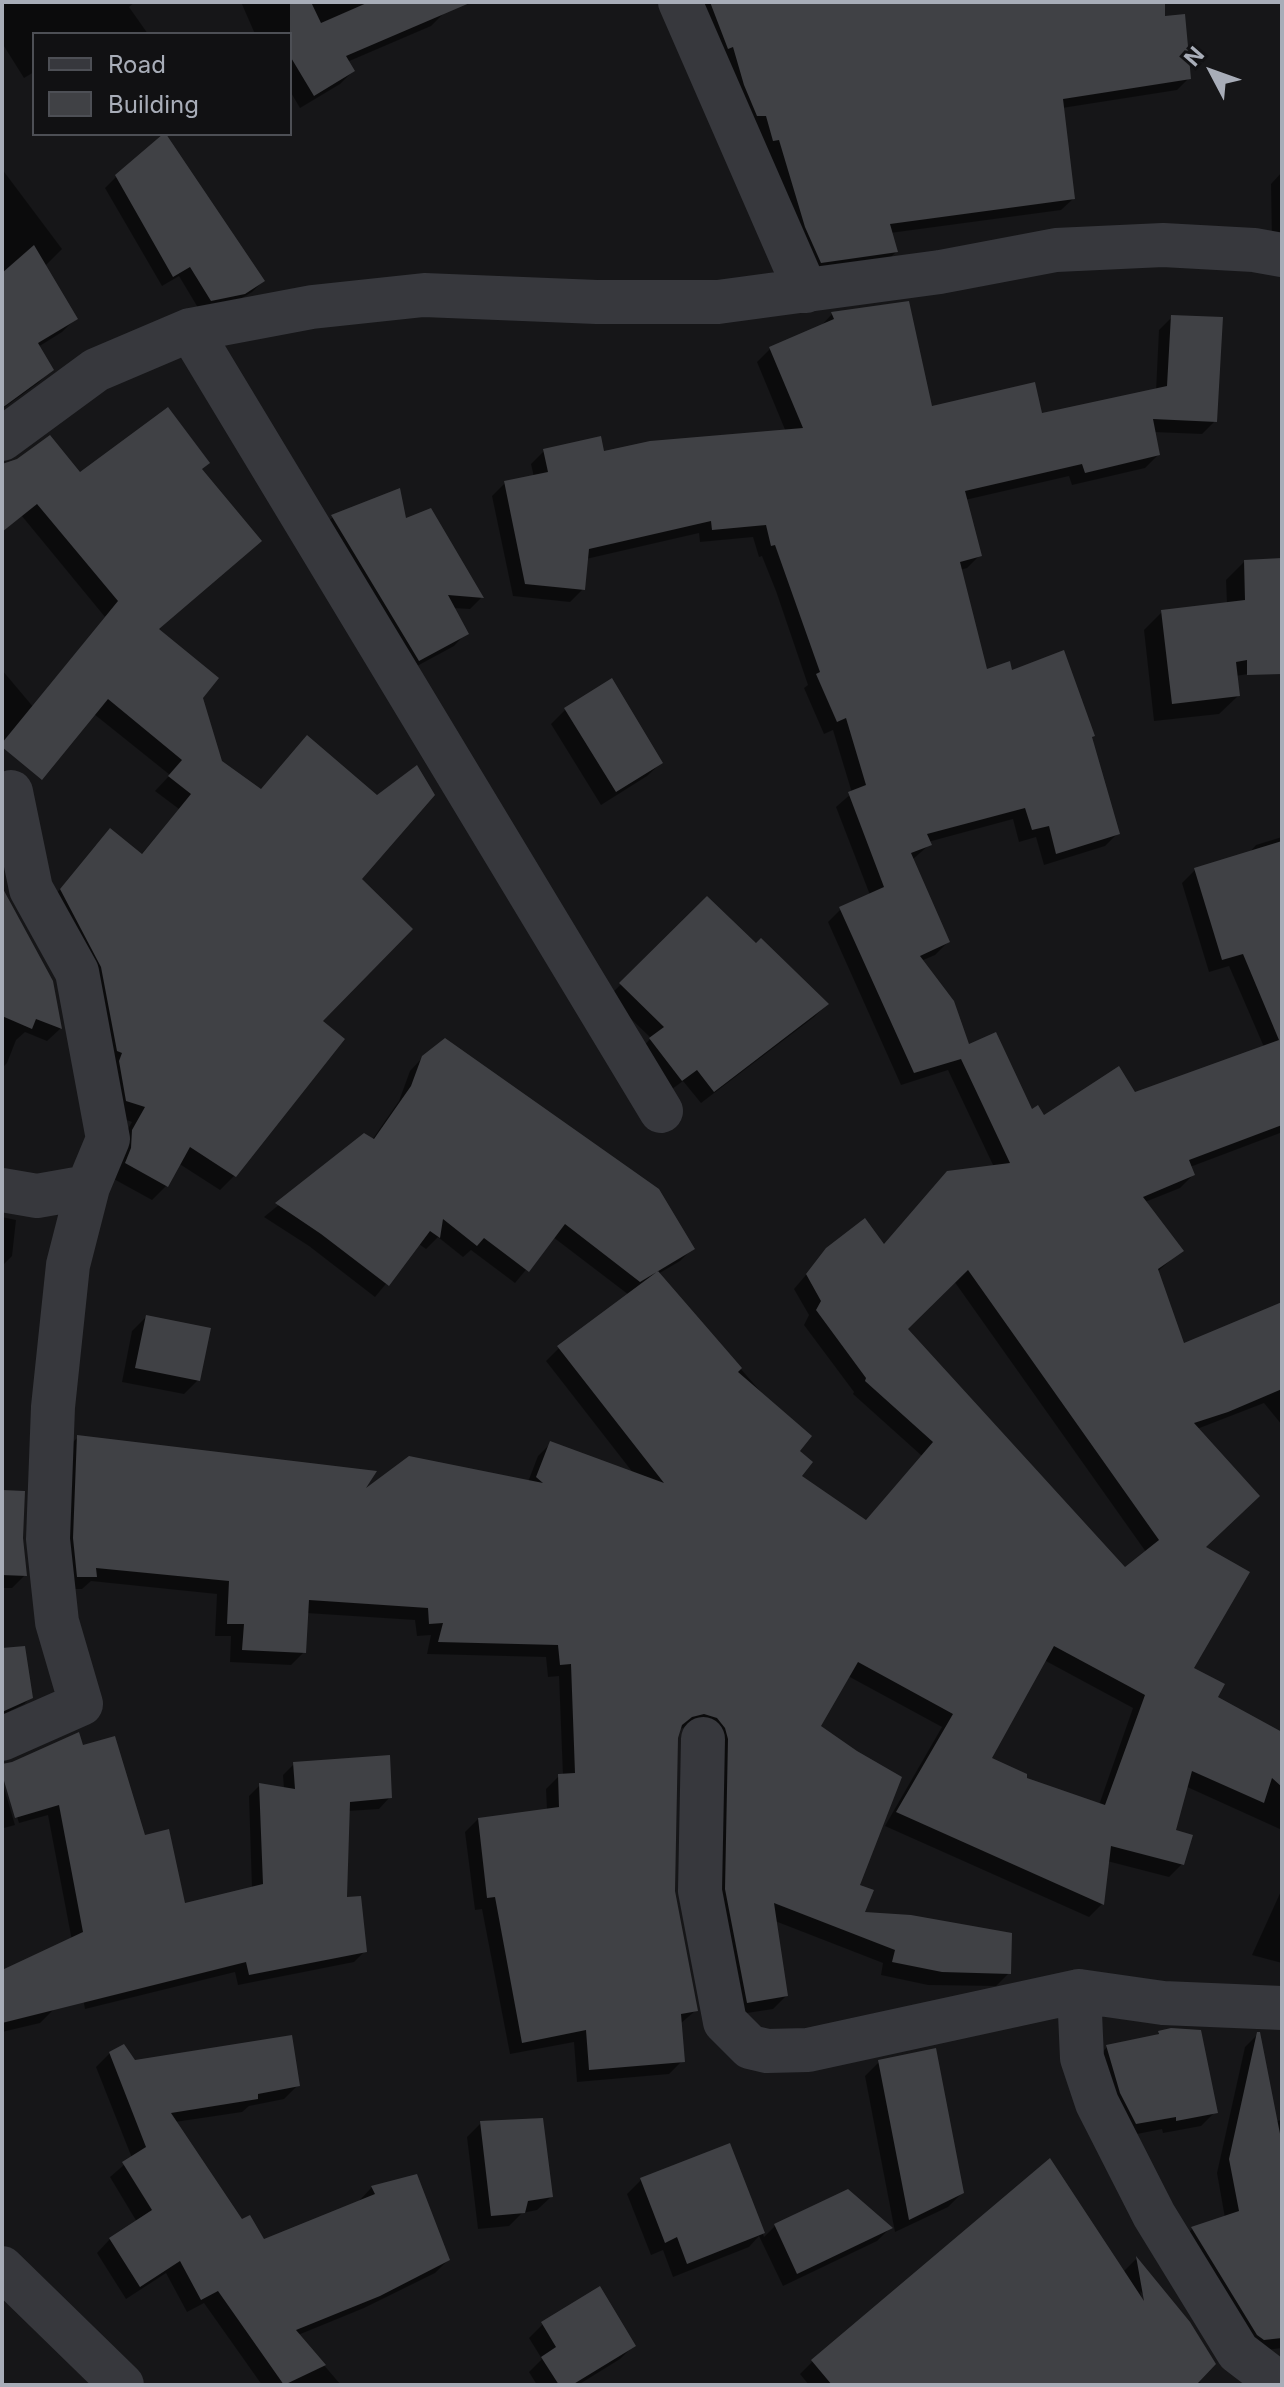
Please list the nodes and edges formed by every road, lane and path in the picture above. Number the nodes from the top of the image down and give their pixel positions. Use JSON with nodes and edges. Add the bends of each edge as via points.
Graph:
{"nodes":[{"id":1,"x":680,"y":2,"type":"edge"},
{"id":2,"x":1282,"y":255,"type":"edge"},
{"id":3,"x":806,"y":291,"type":"junction"},
{"id":4,"x":190,"y":330,"type":"junction"},
{"id":5,"x":2,"y":439,"type":"edge"},
{"id":6,"x":11,"y":792,"type":"dead end"},
{"id":7,"x":661,"y":1111,"type":"dead end"},
{"id":8,"x":88,"y":1187,"type":"junction"},
{"id":9,"x":2,"y":1190,"type":"edge"},
{"id":10,"x":2,"y":1739,"type":"edge"},
{"id":11,"x":703,"y":1739,"type":"dead end"},
{"id":12,"x":1079,"y":1991,"type":"junction"},
{"id":13,"x":1282,"y":2008,"type":"edge"},
{"id":14,"x":2,"y":2268,"type":"edge"},
{"id":15,"x":122,"y":2385,"type":"edge"},
{"id":16,"x":1281,"y":2385,"type":"edge"}],
"edges":[{"from":1,"to":3,"type":"street"},
{"from":2,"to":3,"type":"street","via":[[1163,245],[1056,250]]},
{"from":3,"to":4,"type":"street","via":[[718,302],[424,295],[312,307]]},
{"from":4,"to":5,"type":"street","via":[[96,370]]},
{"from":4,"to":7,"type":"street"},
{"from":6,"to":8,"type":"street","via":[[31,889],[77,972],[108,1139]]},
{"from":8,"to":9,"type":"street","via":[[37,1196]]},
{"from":8,"to":10,"type":"street","via":[[66,1281],[53,1407],[48,1539],[57,1622],[81,1704]]},
{"from":11,"to":12,"type":"street","via":[[700,1891],[725,2022],[750,2047],[808,2050]]},
{"from":12,"to":13,"type":"street","via":[[1163,2003]]},
{"from":12,"to":16,"type":"street","via":[[1082,2058],[1097,2103],[1154,2215],[1238,2352]]},
{"from":14,"to":15,"type":"street"}]}
